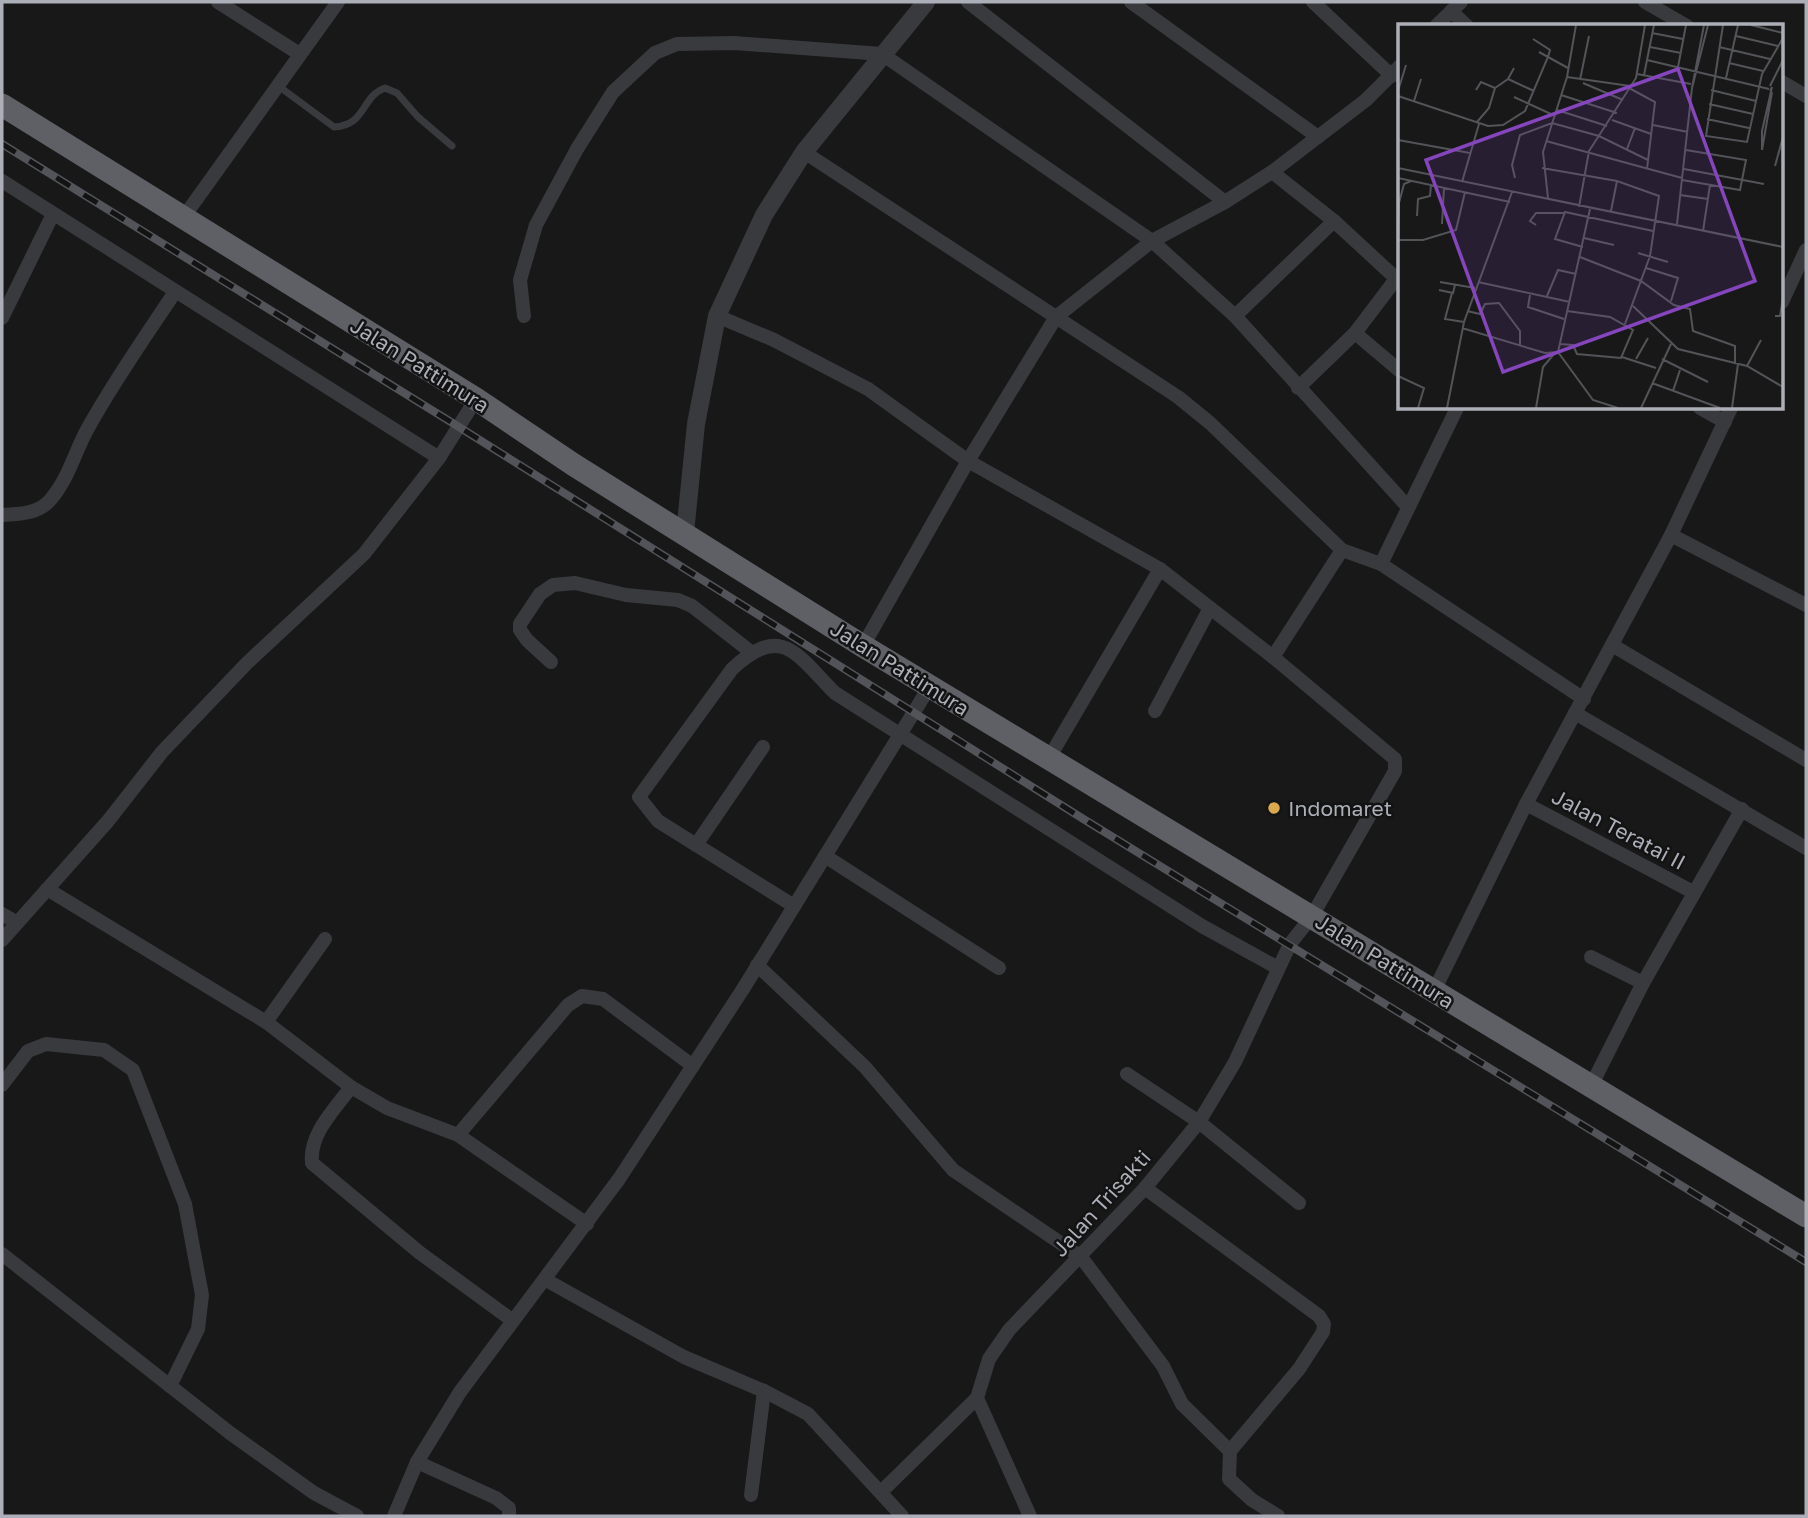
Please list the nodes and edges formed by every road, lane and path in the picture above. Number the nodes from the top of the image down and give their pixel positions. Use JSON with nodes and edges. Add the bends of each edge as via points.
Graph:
{"nodes":[{"id":1,"x":218,"y":2,"type":"edge"},
{"id":2,"x":338,"y":2,"type":"edge"},
{"id":3,"x":926,"y":2,"type":"edge"},
{"id":4,"x":968,"y":2,"type":"edge"},
{"id":5,"x":1132,"y":2,"type":"edge"},
{"id":6,"x":1313,"y":2,"type":"edge"},
{"id":7,"x":1645,"y":2,"type":"edge"},
{"id":8,"x":1456,"y":6,"type":"edge"},
{"id":9,"x":1438,"y":24,"type":"edge"},
{"id":10,"x":1465,"y":24,"type":"edge"},
{"id":11,"x":1684,"y":24,"type":"edge"},
{"id":12,"x":298,"y":53,"type":"junction"},
{"id":13,"x":882,"y":54,"type":"junction"},
{"id":14,"x":1396,"y":71,"type":"edge"},
{"id":15,"x":1784,"y":83,"type":"edge"},
{"id":16,"x":276,"y":84,"type":"junction"},
{"id":17,"x":1806,"y":96,"type":"edge"},
{"id":18,"x":2,"y":105,"type":"edge"},
{"id":19,"x":1318,"y":137,"type":"junction"},
{"id":20,"x":452,"y":146,"type":"dead end"},
{"id":21,"x":804,"y":152,"type":"junction"},
{"id":22,"x":1272,"y":172,"type":"junction"},
{"id":23,"x":2,"y":181,"type":"edge"},
{"id":24,"x":1225,"y":202,"type":"junction"},
{"id":25,"x":53,"y":214,"type":"junction"},
{"id":26,"x":183,"y":218,"type":"junction"},
{"id":27,"x":1334,"y":221,"type":"junction"},
{"id":28,"x":1152,"y":241,"type":"junction"},
{"id":29,"x":1806,"y":250,"type":"edge"},
{"id":30,"x":1787,"y":275,"type":"edge"},
{"id":31,"x":1398,"y":281,"type":"edge"},
{"id":32,"x":175,"y":292,"type":"junction"},
{"id":33,"x":524,"y":316,"type":"dead end"},
{"id":34,"x":717,"y":316,"type":"junction"},
{"id":35,"x":1235,"y":316,"type":"junction"},
{"id":36,"x":1056,"y":317,"type":"junction"},
{"id":37,"x":2,"y":318,"type":"edge"},
{"id":38,"x":1355,"y":332,"type":"junction"},
{"id":39,"x":1398,"y":369,"type":"edge"},
{"id":40,"x":1298,"y":388,"type":"junction"},
{"id":41,"x":476,"y":398,"type":"junction"},
{"id":42,"x":1704,"y":410,"type":"edge"},
{"id":43,"x":1730,"y":410,"type":"edge"},
{"id":44,"x":1451,"y":411,"type":"edge"},
{"id":45,"x":1725,"y":422,"type":"junction"},
{"id":46,"x":439,"y":458,"type":"junction"},
{"id":47,"x":968,"y":461,"type":"junction"},
{"id":48,"x":1407,"y":506,"type":"junction"},
{"id":49,"x":2,"y":515,"type":"edge"},
{"id":50,"x":685,"y":533,"type":"junction"},
{"id":51,"x":1671,"y":535,"type":"junction"},
{"id":52,"x":1342,"y":550,"type":"junction"},
{"id":53,"x":1381,"y":564,"type":"junction"},
{"id":54,"x":1160,"y":569,"type":"junction"},
{"id":55,"x":1806,"y":605,"type":"edge"},
{"id":56,"x":1210,"y":608,"type":"junction"},
{"id":57,"x":863,"y":646,"type":"junction"},
{"id":58,"x":1612,"y":646,"type":"junction"},
{"id":59,"x":751,"y":652,"type":"junction"},
{"id":60,"x":1273,"y":657,"type":"junction"},
{"id":61,"x":551,"y":662,"type":"dead end"},
{"id":62,"x":930,"y":686,"type":"junction"},
{"id":63,"x":1584,"y":699,"type":"junction"},
{"id":64,"x":1155,"y":711,"type":"dead end"},
{"id":65,"x":1575,"y":713,"type":"junction"},
{"id":66,"x":899,"y":734,"type":"junction"},
{"id":67,"x":762,"y":747,"type":"dead end"},
{"id":68,"x":1049,"y":758,"type":"junction"},
{"id":69,"x":1806,"y":760,"type":"edge"},
{"id":70,"x":1526,"y":803,"type":"junction"},
{"id":71,"x":1742,"y":809,"type":"junction"},
{"id":72,"x":696,"y":845,"type":"junction"},
{"id":73,"x":1806,"y":848,"type":"edge"},
{"id":74,"x":825,"y":856,"type":"junction"},
{"id":75,"x":47,"y":889,"type":"junction"},
{"id":76,"x":1693,"y":892,"type":"junction"},
{"id":77,"x":794,"y":906,"type":"junction"},
{"id":78,"x":2,"y":914,"type":"edge"},
{"id":79,"x":1312,"y":916,"type":"junction"},
{"id":80,"x":16,"y":922,"type":"junction"},
{"id":81,"x":325,"y":939,"type":"dead end"},
{"id":82,"x":2,"y":940,"type":"edge"},
{"id":83,"x":1591,"y":957,"type":"dead end"},
{"id":84,"x":757,"y":965,"type":"junction"},
{"id":85,"x":999,"y":968,"type":"dead end"},
{"id":86,"x":1278,"y":968,"type":"junction"},
{"id":87,"x":1643,"y":983,"type":"junction"},
{"id":88,"x":1434,"y":991,"type":"junction"},
{"id":89,"x":266,"y":1022,"type":"junction"},
{"id":90,"x":693,"y":1066,"type":"junction"},
{"id":91,"x":1127,"y":1074,"type":"dead end"},
{"id":92,"x":2,"y":1085,"type":"edge"},
{"id":93,"x":351,"y":1087,"type":"junction"},
{"id":94,"x":1590,"y":1087,"type":"junction"},
{"id":95,"x":1199,"y":1122,"type":"junction"},
{"id":96,"x":458,"y":1135,"type":"junction"},
{"id":97,"x":1145,"y":1188,"type":"junction"},
{"id":98,"x":1299,"y":1203,"type":"dead end"},
{"id":99,"x":1806,"y":1216,"type":"edge"},
{"id":100,"x":587,"y":1224,"type":"junction"},
{"id":101,"x":2,"y":1254,"type":"edge"},
{"id":102,"x":1082,"y":1257,"type":"junction"},
{"id":103,"x":546,"y":1280,"type":"junction"},
{"id":104,"x":512,"y":1320,"type":"junction"},
{"id":105,"x":170,"y":1386,"type":"junction"},
{"id":106,"x":767,"y":1392,"type":"junction"},
{"id":107,"x":969,"y":1405,"type":"junction"},
{"id":108,"x":1230,"y":1451,"type":"junction"},
{"id":109,"x":417,"y":1462,"type":"junction"},
{"id":110,"x":881,"y":1492,"type":"junction"},
{"id":111,"x":751,"y":1495,"type":"dead end"},
{"id":112,"x":358,"y":1516,"type":"edge"},
{"id":113,"x":393,"y":1516,"type":"edge"},
{"id":114,"x":509,"y":1516,"type":"edge"},
{"id":115,"x":902,"y":1516,"type":"edge"},
{"id":116,"x":1030,"y":1516,"type":"edge"},
{"id":117,"x":1278,"y":1516,"type":"edge"}],
"edges":[{"from":1,"to":12,"type":"street"},
{"from":2,"to":12,"type":"street"},
{"from":3,"to":13,"type":"street"},
{"from":4,"to":24,"type":"street"},
{"from":5,"to":19,"type":"street"},
{"from":6,"to":14,"type":"street"},
{"from":7,"to":11,"type":"street"},
{"from":8,"to":9,"type":"street"},
{"from":8,"to":10,"type":"street"},
{"from":12,"to":16,"type":"street"},
{"from":13,"to":21,"type":"street"},
{"from":13,"to":28,"type":"street"},
{"from":13,"to":33,"type":"street","via":[[734,43],[677,44],[654,53],[614,92],[536,225],[520,280]]},
{"from":14,"to":19,"type":"street"},
{"from":15,"to":17,"type":"street"},
{"from":16,"to":20,"type":"lane","via":[[334,127],[346,127],[358,118],[376,91],[385,88],[397,93]]},
{"from":16,"to":26,"type":"street"},
{"from":18,"to":26,"type":"highway","name":"Jalan Pattimura"},
{"from":19,"to":22,"type":"street"},
{"from":21,"to":34,"type":"street","via":[[764,215]]},
{"from":21,"to":36,"type":"street"},
{"from":22,"to":24,"type":"street"},
{"from":22,"to":27,"type":"street"},
{"from":23,"to":25,"type":"street"},
{"from":24,"to":28,"type":"street"},
{"from":25,"to":32,"type":"street"},
{"from":25,"to":37,"type":"street"},
{"from":26,"to":41,"type":"highway","name":"Jalan Pattimura"},
{"from":27,"to":31,"type":"street"},
{"from":27,"to":35,"type":"street"},
{"from":28,"to":35,"type":"street"},
{"from":28,"to":36,"type":"street"},
{"from":29,"to":30,"type":"street"},
{"from":31,"to":38,"type":"street"},
{"from":32,"to":46,"type":"street"},
{"from":32,"to":49,"type":"street","via":[[113,384],[50,501],[34,512]]},
{"from":34,"to":47,"type":"street","via":[[868,389]]},
{"from":34,"to":50,"type":"street","via":[[696,424]]},
{"from":35,"to":40,"type":"street"},
{"from":36,"to":47,"type":"street"},
{"from":36,"to":52,"type":"street","via":[[1210,422]]},
{"from":38,"to":39,"type":"street"},
{"from":38,"to":40,"type":"street"},
{"from":40,"to":48,"type":"street"},
{"from":41,"to":46,"type":"street"},
{"from":41,"to":50,"type":"highway","name":"Jalan Pattimura"},
{"from":42,"to":45,"type":"street"},
{"from":43,"to":45,"type":"street"},
{"from":44,"to":48,"type":"street"},
{"from":45,"to":51,"type":"street"},
{"from":46,"to":75,"type":"street","via":[[364,554],[247,663],[162,752]]},
{"from":47,"to":54,"type":"street"},
{"from":47,"to":57,"type":"street"},
{"from":48,"to":53,"type":"street"},
{"from":50,"to":57,"type":"highway","name":"Jalan Pattimura"},
{"from":51,"to":55,"type":"street"},
{"from":51,"to":58,"type":"street"},
{"from":52,"to":53,"type":"street"},
{"from":52,"to":60,"type":"street"},
{"from":53,"to":63,"type":"street"},
{"from":54,"to":56,"type":"street"},
{"from":54,"to":68,"type":"street"},
{"from":56,"to":60,"type":"street"},
{"from":56,"to":64,"type":"street"},
{"from":57,"to":62,"type":"highway","name":"Jalan Pattimura"},
{"from":58,"to":63,"type":"street"},
{"from":58,"to":69,"type":"street"},
{"from":59,"to":61,"type":"street","via":[[678,600],[626,595],[575,583],[553,584],[540,594],[520,624],[527,640]]},
{"from":59,"to":66,"type":"street","via":[[765,646],[787,648],[835,693]]},
{"from":59,"to":72,"type":"street","via":[[732,669],[639,797],[658,821]]},
{"from":60,"to":79,"type":"street","name":"Jalan Trisakti","via":[[1395,759],[1395,771]]},
{"from":62,"to":66,"type":"street"},
{"from":62,"to":68,"type":"highway","name":"Jalan Pattimura"},
{"from":63,"to":65,"type":"street"},
{"from":65,"to":70,"type":"street"},
{"from":65,"to":71,"type":"street"},
{"from":66,"to":74,"type":"street"},
{"from":66,"to":86,"type":"street","via":[[1202,926]]},
{"from":67,"to":72,"type":"street"},
{"from":68,"to":79,"type":"highway","name":"Jalan Pattimura"},
{"from":70,"to":76,"type":"street","name":"Jalan Teratai II"},
{"from":70,"to":88,"type":"street"},
{"from":71,"to":73,"type":"street"},
{"from":71,"to":76,"type":"street"},
{"from":72,"to":77,"type":"street"},
{"from":74,"to":77,"type":"street"},
{"from":74,"to":85,"type":"street"},
{"from":75,"to":80,"type":"street"},
{"from":75,"to":89,"type":"street"},
{"from":76,"to":87,"type":"street"},
{"from":77,"to":84,"type":"street"},
{"from":78,"to":80,"type":"street"},
{"from":79,"to":86,"type":"street","name":"Jalan Trisakti"},
{"from":79,"to":88,"type":"highway","name":"Jalan Pattimura"},
{"from":80,"to":82,"type":"street"},
{"from":81,"to":89,"type":"street"},
{"from":83,"to":87,"type":"street"},
{"from":84,"to":90,"type":"street"},
{"from":84,"to":102,"type":"street","via":[[865,1067],[953,1170]]},
{"from":86,"to":95,"type":"street","name":"Jalan Trisakti","via":[[1235,1062]]},
{"from":87,"to":94,"type":"street"},
{"from":88,"to":94,"type":"highway","name":"Jalan Pattimura"},
{"from":89,"to":93,"type":"street"},
{"from":90,"to":96,"type":"street","via":[[603,999],[582,996],[568,1004]]},
{"from":90,"to":100,"type":"street"},
{"from":91,"to":95,"type":"street"},
{"from":92,"to":105,"type":"street","via":[[28,1051],[46,1044],[104,1050],[133,1070],[185,1204],[202,1295],[198,1329]]},
{"from":93,"to":96,"type":"street","via":[[387,1108]]},
{"from":93,"to":104,"type":"street","via":[[316,1136],[310,1149],[312,1163]]},
{"from":94,"to":99,"type":"highway","name":"Jalan Pattimura"},
{"from":95,"to":97,"type":"street","name":"Jalan Trisakti"},
{"from":95,"to":98,"type":"street"},
{"from":96,"to":100,"type":"street"},
{"from":97,"to":102,"type":"street","name":"Jalan Trisakti"},
{"from":97,"to":108,"type":"street","via":[[1324,1324],[1299,1369]]},
{"from":100,"to":103,"type":"street"},
{"from":101,"to":105,"type":"street"},
{"from":102,"to":107,"type":"street","name":"Jalan Trisakti","via":[[1009,1330],[989,1359]]},
{"from":102,"to":108,"type":"street","via":[[1163,1366],[1182,1404]]},
{"from":103,"to":104,"type":"street"},
{"from":103,"to":106,"type":"street","via":[[684,1357]]},
{"from":104,"to":109,"type":"street"},
{"from":105,"to":112,"type":"street","via":[[314,1493]]},
{"from":106,"to":110,"type":"street","via":[[808,1414]]},
{"from":106,"to":111,"type":"street"},
{"from":107,"to":110,"type":"street"},
{"from":107,"to":116,"type":"street"},
{"from":108,"to":117,"type":"street","via":[[1229,1479]]},
{"from":109,"to":113,"type":"street"},
{"from":109,"to":114,"type":"street","via":[[496,1498],[509,1508]]},
{"from":110,"to":115,"type":"street"}]}
